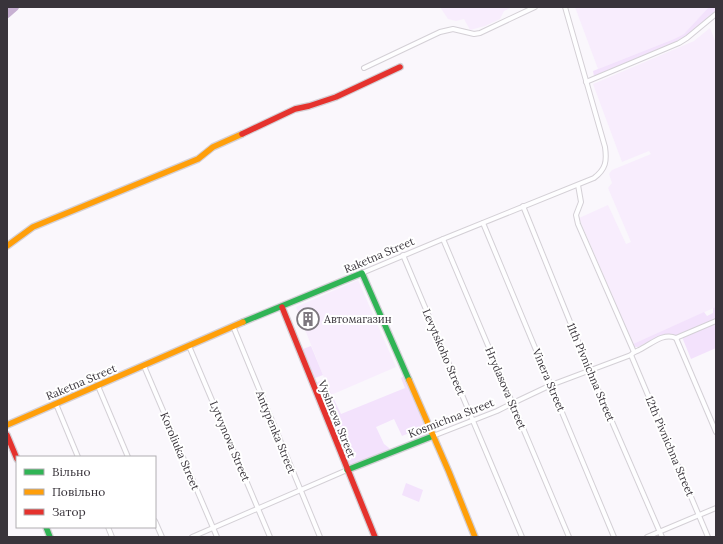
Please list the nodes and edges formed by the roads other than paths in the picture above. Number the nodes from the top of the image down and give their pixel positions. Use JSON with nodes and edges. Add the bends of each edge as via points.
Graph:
{"nodes":[{"id":1,"x":536,"y":7,"type":"edge"},
{"id":2,"x":565,"y":7,"type":"edge"},
{"id":3,"x":716,"y":14,"type":"edge"},
{"id":4,"x":400,"y":66,"type":"dead end"},
{"id":5,"x":364,"y":68,"type":"dead end"},
{"id":6,"x":586,"y":82,"type":"junction"},
{"id":7,"x":578,"y":185,"type":"junction"},
{"id":8,"x":523,"y":206,"type":"junction"},
{"id":9,"x":483,"y":223,"type":"junction"},
{"id":10,"x":443,"y":239,"type":"junction"},
{"id":11,"x":7,"y":246,"type":"edge"},
{"id":12,"x":403,"y":255,"type":"junction"},
{"id":13,"x":362,"y":273,"type":"junction"},
{"id":14,"x":282,"y":307,"type":"junction"},
{"id":15,"x":716,"y":321,"type":"edge"},
{"id":16,"x":233,"y":326,"type":"junction"},
{"id":17,"x":676,"y":338,"type":"junction"},
{"id":18,"x":189,"y":346,"type":"junction"},
{"id":19,"x":632,"y":353,"type":"junction"},
{"id":20,"x":144,"y":366,"type":"junction"},
{"id":21,"x":590,"y":371,"type":"junction"},
{"id":22,"x":98,"y":386,"type":"junction"},
{"id":23,"x":551,"y":386,"type":"junction"},
{"id":24,"x":512,"y":403,"type":"junction"},
{"id":25,"x":56,"y":404,"type":"junction"},
{"id":26,"x":473,"y":421,"type":"junction"},
{"id":27,"x":7,"y":425,"type":"edge"},
{"id":28,"x":716,"y":432,"type":"edge"},
{"id":29,"x":7,"y":435,"type":"edge"},
{"id":30,"x":433,"y":436,"type":"junction"},
{"id":31,"x":78,"y":456,"type":"edge"},
{"id":32,"x":128,"y":456,"type":"edge"},
{"id":33,"x":16,"y":457,"type":"edge"},
{"id":34,"x":347,"y":470,"type":"junction"},
{"id":35,"x":301,"y":491,"type":"junction"},
{"id":36,"x":716,"y":508,"type":"edge"},
{"id":37,"x":258,"y":509,"type":"junction"},
{"id":38,"x":699,"y":515,"type":"junction"},
{"id":39,"x":156,"y":523,"type":"edge"},
{"id":40,"x":213,"y":528,"type":"junction"},
{"id":41,"x":660,"y":532,"type":"junction"},
{"id":42,"x":162,"y":537,"type":"edge"},
{"id":43,"x":192,"y":537,"type":"edge"},
{"id":44,"x":217,"y":537,"type":"edge"},
{"id":45,"x":270,"y":537,"type":"edge"},
{"id":46,"x":320,"y":537,"type":"edge"},
{"id":47,"x":375,"y":537,"type":"edge"},
{"id":48,"x":475,"y":537,"type":"edge"},
{"id":49,"x":522,"y":537,"type":"edge"},
{"id":50,"x":569,"y":537,"type":"edge"},
{"id":51,"x":614,"y":537,"type":"edge"},
{"id":52,"x":647,"y":537,"type":"edge"},
{"id":53,"x":662,"y":537,"type":"edge"},
{"id":54,"x":708,"y":537,"type":"edge"}],
"edges":[{"from":1,"to":5,"type":"street","via":[[480,33],[453,29],[440,32]]},
{"from":2,"to":6,"type":"street","name":"Raketna Street"},
{"from":3,"to":6,"type":"street","via":[[679,43]]},
{"from":4,"to":11,"type":"street","via":[[328,101],[295,109],[213,147],[198,159],[33,227]]},
{"from":6,"to":7,"type":"street","name":"Raketna Street","via":[[605,146],[606,161],[600,174]]},
{"from":7,"to":8,"type":"street","name":"Raketna Street"},
{"from":7,"to":19,"type":"street","name":"12th Pivnichna Street","via":[[581,202],[576,215],[578,224]]},
{"from":8,"to":9,"type":"street","name":"Raketna Street"},
{"from":8,"to":21,"type":"street","name":"11th Pivnichna Street"},
{"from":9,"to":10,"type":"street","name":"Raketna Street"},
{"from":9,"to":23,"type":"street","name":"Vinera Street"},
{"from":10,"to":12,"type":"street","name":"Raketna Street"},
{"from":10,"to":24,"type":"street","name":"Hrydasova Street"},
{"from":12,"to":13,"type":"street","name":"Raketna Street"},
{"from":12,"to":26,"type":"street","name":"Levytskoho Street"},
{"from":13,"to":14,"type":"street","name":"Raketna Street"},
{"from":13,"to":30,"type":"street"},
{"from":14,"to":16,"type":"street","name":"Raketna Street"},
{"from":14,"to":34,"type":"street","name":"Vyshneva Street"},
{"from":15,"to":17,"type":"street","name":"Kosmichna Street"},
{"from":16,"to":18,"type":"street","name":"Raketna Street"},
{"from":16,"to":35,"type":"street","name":"Antypenka Street"},
{"from":17,"to":19,"type":"street","name":"Kosmichna Street","via":[[660,338]]},
{"from":17,"to":28,"type":"street"},
{"from":18,"to":20,"type":"street","name":"Raketna Street"},
{"from":18,"to":37,"type":"street","name":"Lytvynova Street"},
{"from":19,"to":21,"type":"street","name":"Kosmichna Street"},
{"from":19,"to":38,"type":"street","name":"12th Pivnichna Street"},
{"from":20,"to":22,"type":"street","name":"Raketna Street"},
{"from":20,"to":40,"type":"street","name":"Koroliuka Street"},
{"from":21,"to":23,"type":"street","name":"Kosmichna Street"},
{"from":21,"to":41,"type":"street","name":"11th Pivnichna Street"},
{"from":22,"to":25,"type":"street","name":"Raketna Street"},
{"from":22,"to":32,"type":"street"},
{"from":23,"to":24,"type":"street","name":"Kosmichna Street"},
{"from":23,"to":51,"type":"street","name":"Vinera Street"},
{"from":24,"to":26,"type":"street","name":"Kosmichna Street"},
{"from":24,"to":50,"type":"street","name":"Hrydasova Street"},
{"from":25,"to":27,"type":"street","name":"Raketna Street"},
{"from":25,"to":31,"type":"street"},
{"from":26,"to":30,"type":"street","name":"Kosmichna Street"},
{"from":26,"to":49,"type":"street","name":"Levytskoho Street"},
{"from":29,"to":33,"type":"street"},
{"from":30,"to":34,"type":"street","name":"Kosmichna Street"},
{"from":30,"to":48,"type":"street"},
{"from":34,"to":35,"type":"street","name":"Kosmichna Street"},
{"from":34,"to":47,"type":"street","name":"Vyshneva Street"},
{"from":35,"to":37,"type":"street","name":"Kosmichna Street"},
{"from":35,"to":46,"type":"street","name":"Antypenka Street"},
{"from":36,"to":38,"type":"street"},
{"from":37,"to":40,"type":"street","name":"Kosmichna Street"},
{"from":37,"to":45,"type":"street","name":"Lytvynova Street"},
{"from":38,"to":41,"type":"street"},
{"from":38,"to":54,"type":"street","name":"12th Pivnichna Street"},
{"from":39,"to":42,"type":"street"},
{"from":40,"to":43,"type":"street","name":"Kosmichna Street"},
{"from":40,"to":44,"type":"street","name":"Koroliuka Street"},
{"from":41,"to":52,"type":"street"},
{"from":41,"to":53,"type":"street","name":"11th Pivnichna Street"}]}
